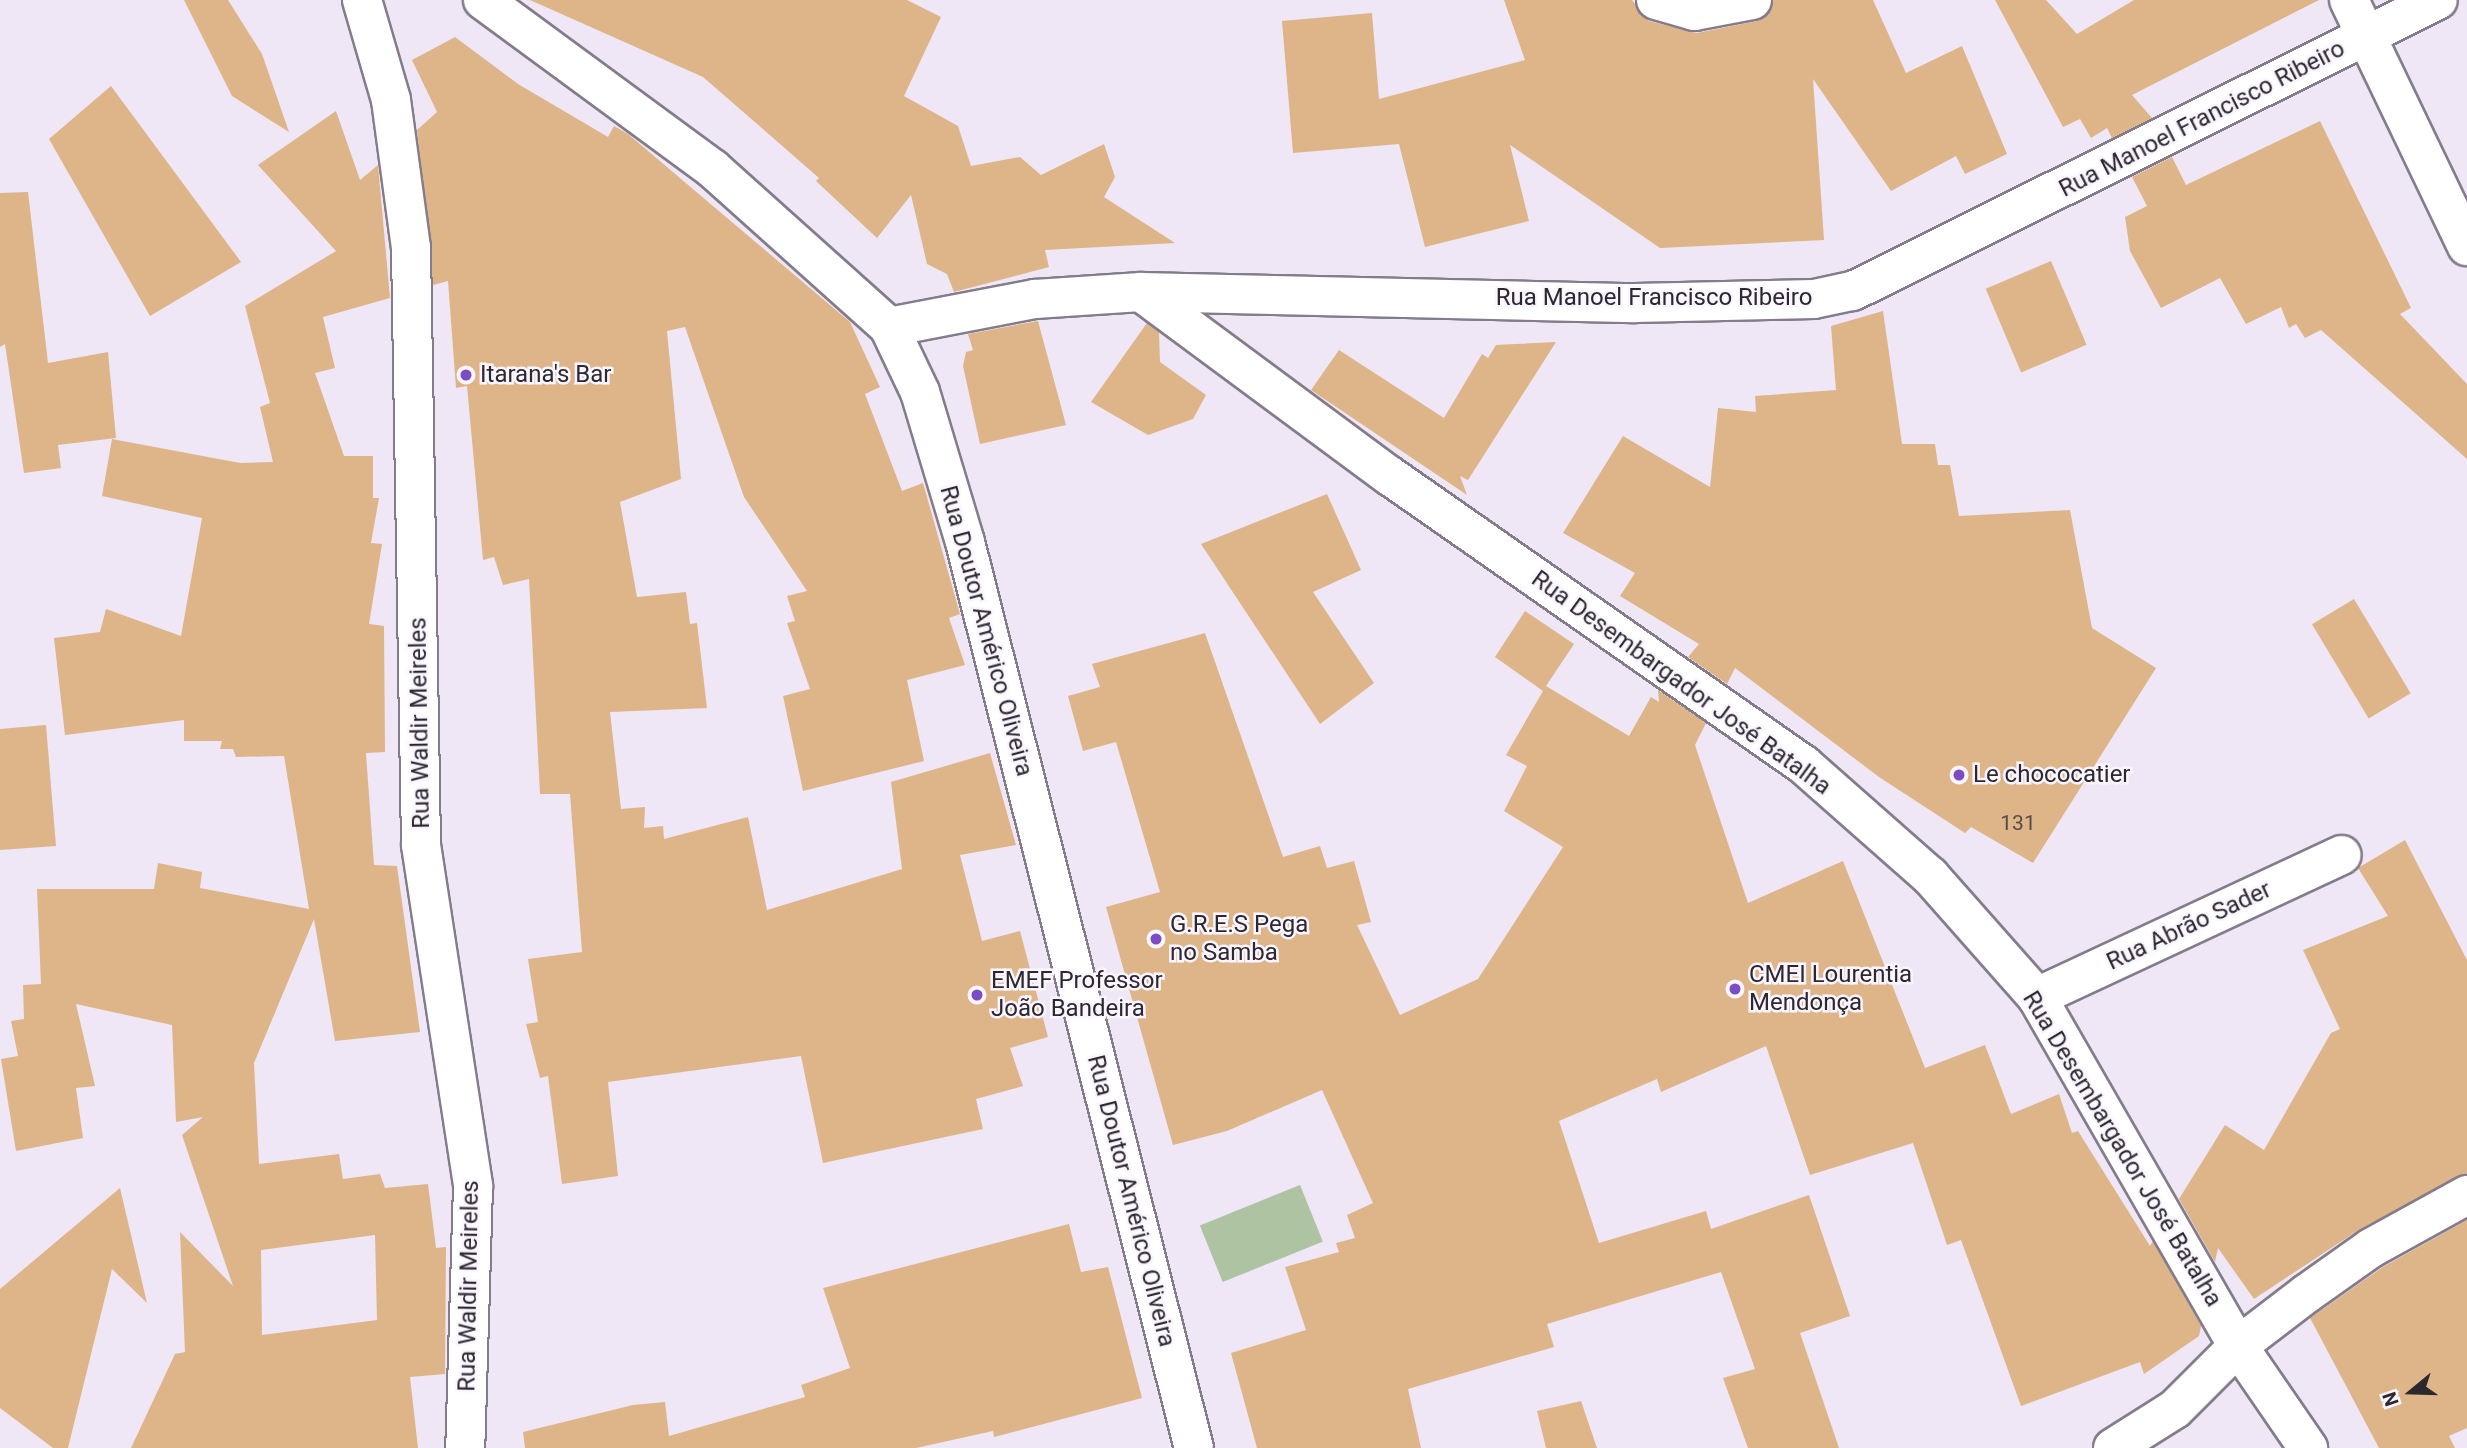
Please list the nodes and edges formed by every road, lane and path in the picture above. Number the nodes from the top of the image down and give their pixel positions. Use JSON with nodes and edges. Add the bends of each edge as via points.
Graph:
{"nodes":[{"id":1,"x":362,"y":0,"type":"edge"},
{"id":2,"x":483,"y":0,"type":"edge"},
{"id":3,"x":1656,"y":0,"type":"edge"},
{"id":4,"x":1752,"y":0,"type":"edge"},
{"id":5,"x":2349,"y":0,"type":"edge"},
{"id":6,"x":2438,"y":0,"type":"edge"},
{"id":7,"x":2366,"y":37,"type":"junction"},
{"id":8,"x":2467,"y":246,"type":"edge"},
{"id":9,"x":1141,"y":292,"type":"junction"},
{"id":10,"x":888,"y":327,"type":"junction"},
{"id":11,"x":2341,"y":855,"type":"dead end"},
{"id":12,"x":2036,"y":997,"type":"junction"},
{"id":13,"x":2467,"y":1195,"type":"edge"},
{"id":14,"x":2238,"y":1346,"type":"junction"},
{"id":15,"x":465,"y":1448,"type":"edge"},
{"id":16,"x":1194,"y":1448,"type":"edge"},
{"id":17,"x":2113,"y":1448,"type":"edge"},
{"id":18,"x":2308,"y":1448,"type":"edge"}],
"edges":[{"from":1,"to":15,"type":"street","name":"Rua Waldir Meireles","via":[[391,100],[411,248],[421,845],[473,1186]]},
{"from":2,"to":10,"type":"street","name":"Rua Doutor Américo Oliveira","via":[[713,169]]},
{"from":3,"to":4,"type":"street","via":[[1693,11]]},
{"from":5,"to":7,"type":"street"},
{"from":6,"to":7,"type":"street","name":"Rua Manoel Francisco Ribeiro"},
{"from":7,"to":8,"type":"street"},
{"from":7,"to":9,"type":"street","name":"Rua Manoel Francisco Ribeiro","via":[[1898,271],[1827,296],[1635,303]]},
{"from":9,"to":10,"type":"street","name":"Rua Manoel Francisco Ribeiro","via":[[1035,299]]},
{"from":9,"to":12,"type":"street","name":"Rua Desembargador José Batalha","via":[[1390,476],[1804,765],[1930,876]]},
{"from":10,"to":16,"type":"street","name":"Rua Doutor Américo Oliveira","via":[[920,392],[965,542]]},
{"from":11,"to":12,"type":"street","name":"Rua Abrão Sader"},
{"from":12,"to":14,"type":"street","name":"Rua Desembargador José Batalha"},
{"from":13,"to":14,"type":"street","via":[[2371,1248]]},
{"from":14,"to":17,"type":"street","via":[[2175,1409]]},
{"from":14,"to":18,"type":"street","name":"Rua Desembargador José Batalha"}]}
